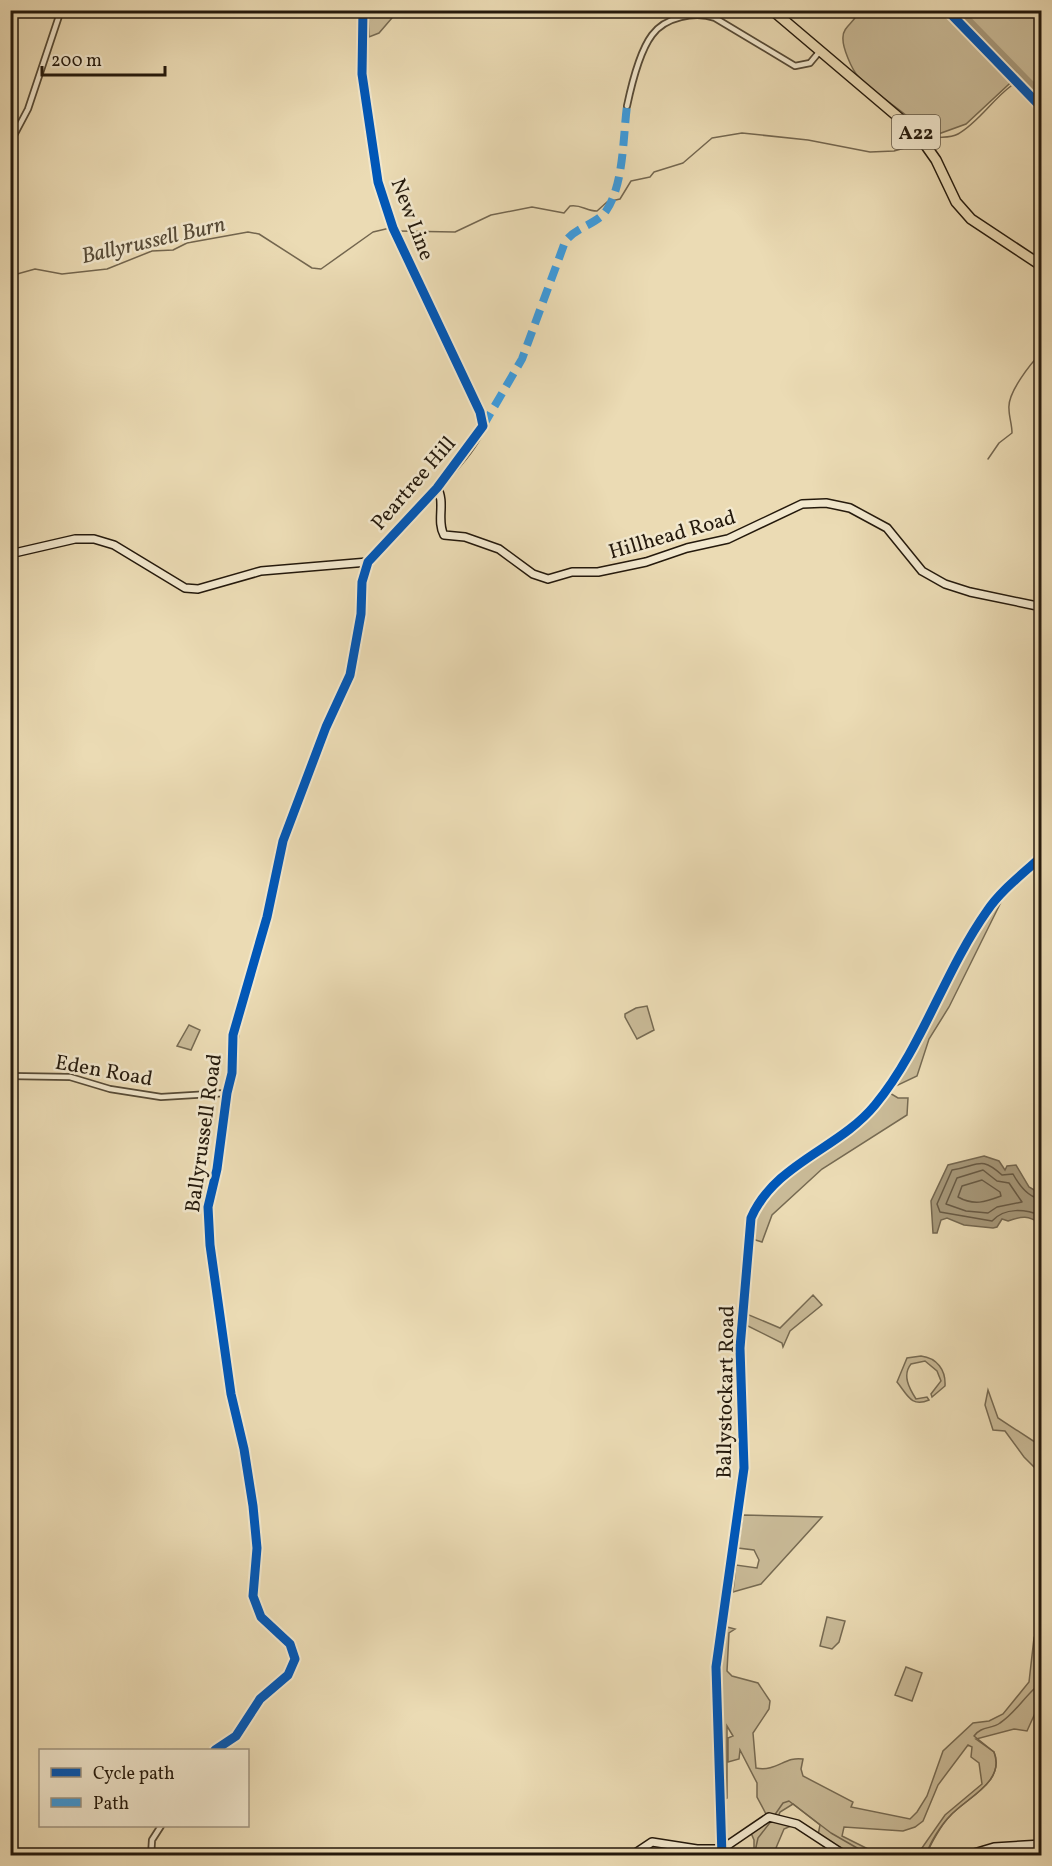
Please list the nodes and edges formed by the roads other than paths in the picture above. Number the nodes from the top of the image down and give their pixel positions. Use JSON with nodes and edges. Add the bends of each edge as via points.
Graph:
{"nodes":[{"id":1,"x":61,"y":10,"type":"edge"},
{"id":2,"x":363,"y":10,"type":"edge"},
{"id":3,"x":772,"y":10,"type":"edge"},
{"id":4,"x":820,"y":51,"type":"junction"},
{"id":5,"x":627,"y":106,"type":"dead end"},
{"id":6,"x":10,"y":143,"type":"edge"},
{"id":7,"x":1041,"y":266,"type":"edge"},
{"id":8,"x":483,"y":426,"type":"joint"},
{"id":9,"x":437,"y":488,"type":"junction"},
{"id":10,"x":10,"y":555,"type":"edge"},
{"id":11,"x":368,"y":562,"type":"junction"},
{"id":12,"x":1041,"y":607,"type":"edge"},
{"id":13,"x":1041,"y":856,"type":"edge"},
{"id":14,"x":10,"y":1076,"type":"edge"},
{"id":15,"x":227,"y":1093,"type":"junction"},
{"id":16,"x":216,"y":1749,"type":"edge"},
{"id":17,"x":160,"y":1827,"type":"edge"},
{"id":18,"x":1041,"y":1844,"type":"edge"},
{"id":19,"x":722,"y":1852,"type":"edge"},
{"id":20,"x":151,"y":1856,"type":"edge"},
{"id":21,"x":630,"y":1856,"type":"edge"},
{"id":22,"x":846,"y":1856,"type":"edge"},
{"id":23,"x":964,"y":1856,"type":"edge"}],
"edges":[{"from":1,"to":6,"type":"street","via":[[28,109]]},
{"from":2,"to":8,"type":"street","name":"New Line","via":[[362,74],[378,182],[393,228],[480,412]]},
{"from":3,"to":4,"type":"highway","number":"A22"},
{"from":4,"to":5,"type":"street","via":[[810,63],[795,66],[716,18],[678,18],[651,36]]},
{"from":4,"to":7,"type":"highway","number":"A22","via":[[917,133],[936,160],[956,202],[971,219]]},
{"from":8,"to":9,"type":"street","name":"Peartree Hill"},
{"from":9,"to":11,"type":"street","name":"Peartree Hill"},
{"from":9,"to":12,"type":"street","name":"Hillhead Road","via":[[444,535],[465,537],[499,549],[544,579],[646,562],[728,539],[802,504],[826,503],[850,508],[887,528],[922,571],[945,584]]},
{"from":10,"to":11,"type":"street","name":"Peartree Hill","via":[[75,539],[94,539],[114,545],[185,588],[198,590],[261,571]]},
{"from":11,"to":15,"type":"street","name":"Ballyrussell Road","via":[[350,675],[283,841],[267,917],[237,1017]]},
{"from":13,"to":19,"type":"street","name":"Ballystockart Road","via":[[985,913],[882,1097],[853,1127],[788,1171],[751,1218],[740,1348],[744,1468],[716,1667]]},
{"from":14,"to":15,"type":"street","name":"Eden Road","via":[[70,1077],[151,1097]]},
{"from":15,"to":16,"type":"street","name":"Ballyrussell Road","via":[[208,1207],[210,1245],[231,1394],[253,1506],[257,1548],[253,1596],[261,1617],[290,1644],[295,1659],[288,1675],[260,1699],[236,1736]]},
{"from":17,"to":20,"type":"street","via":[[152,1840]]},
{"from":18,"to":23,"type":"street","via":[[994,1847]]},
{"from":19,"to":21,"type":"street","via":[[652,1842]]},
{"from":19,"to":22,"type":"street","via":[[773,1818],[797,1824]]}]}
